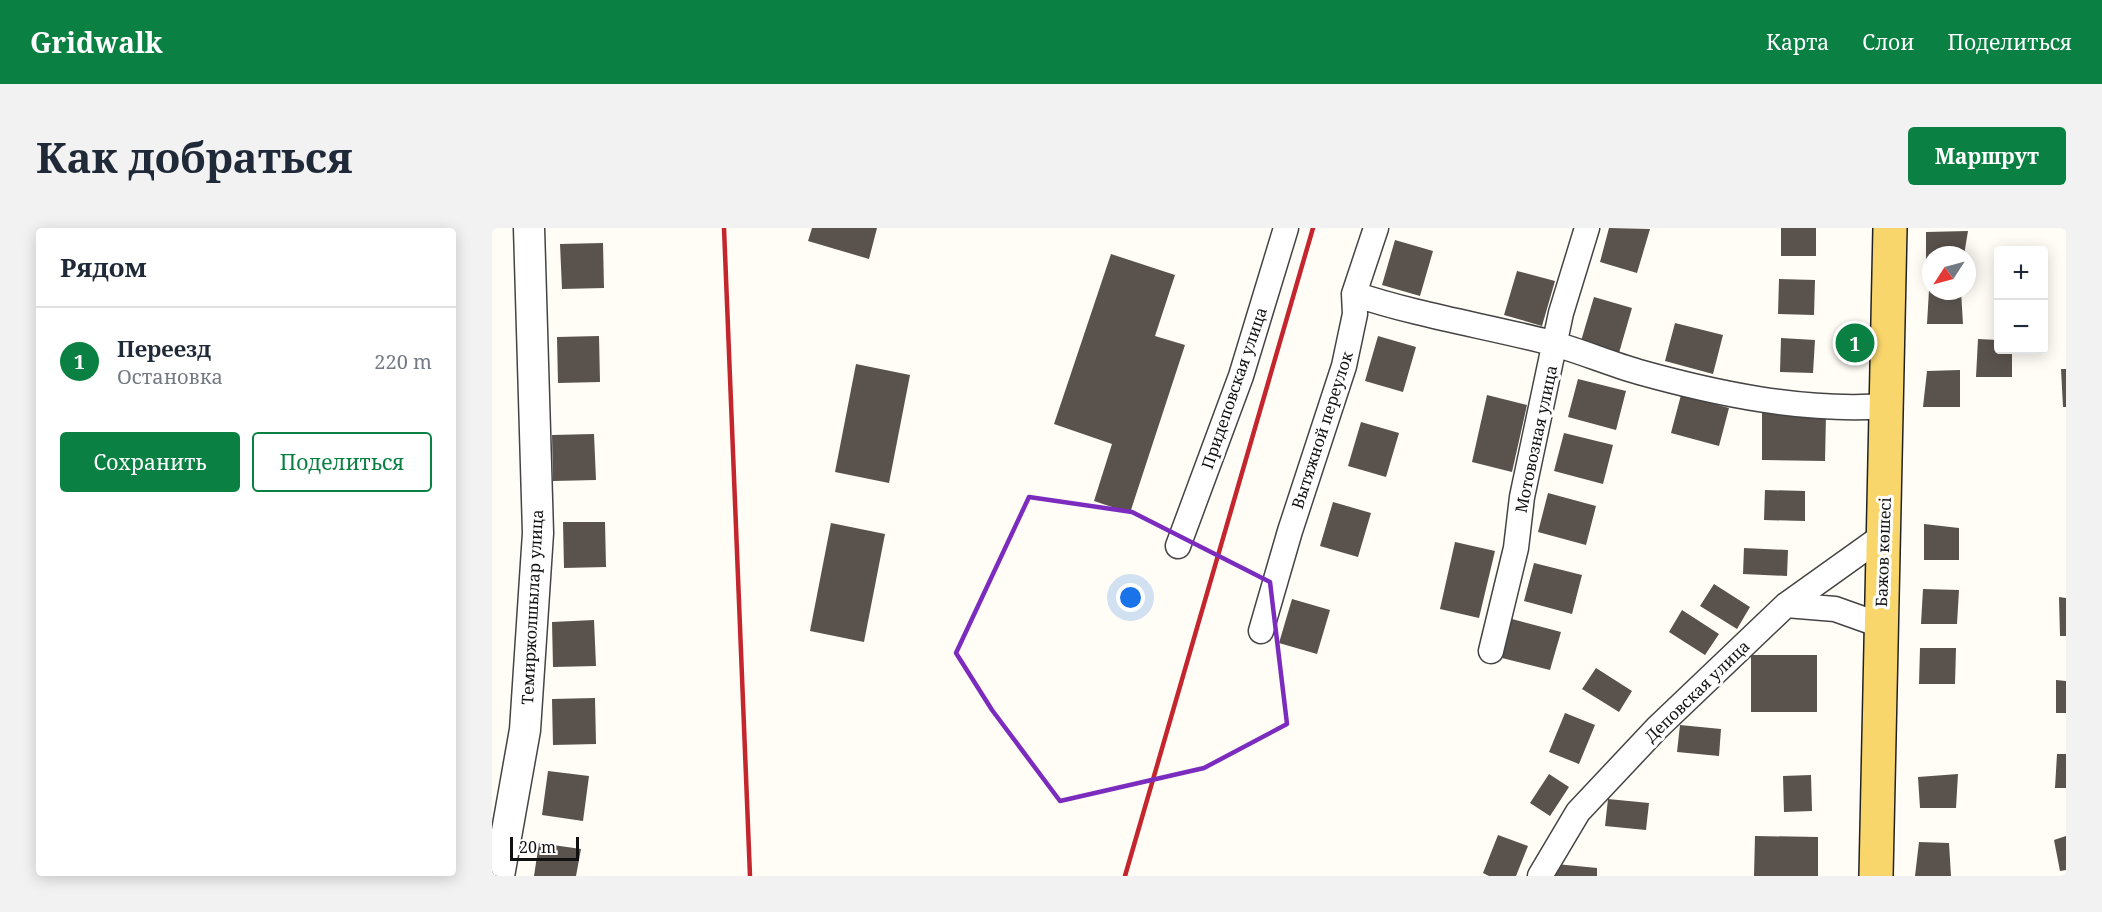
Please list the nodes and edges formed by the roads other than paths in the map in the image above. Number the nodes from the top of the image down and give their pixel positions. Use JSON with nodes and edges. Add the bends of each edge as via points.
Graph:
{"nodes":[{"id":1,"x":529,"y":228,"type":"edge"},
{"id":2,"x":1286,"y":228,"type":"edge"},
{"id":3,"x":1376,"y":228,"type":"edge"},
{"id":4,"x":1587,"y":228,"type":"edge"},
{"id":5,"x":1890,"y":228,"type":"edge"},
{"id":6,"x":1354,"y":294,"type":"junction"},
{"id":7,"x":1556,"y":346,"type":"junction"},
{"id":8,"x":1886,"y":406,"type":"junction"},
{"id":9,"x":1884,"y":535,"type":"junction"},
{"id":10,"x":1178,"y":546,"type":"dead end"},
{"id":11,"x":1831,"y":574,"type":"junction"},
{"id":12,"x":1786,"y":605,"type":"junction"},
{"id":13,"x":1835,"y":609,"type":"junction"},
{"id":14,"x":1880,"y":625,"type":"junction"},
{"id":15,"x":1261,"y":631,"type":"dead end"},
{"id":16,"x":1491,"y":651,"type":"dead end"},
{"id":17,"x":499,"y":876,"type":"edge"},
{"id":18,"x":1540,"y":876,"type":"edge"},
{"id":19,"x":1876,"y":876,"type":"edge"}],
"edges":[{"from":1,"to":17,"type":"street","name":"Темиржолшылар улица","via":[[538,533],[525,730]]},
{"from":2,"to":10,"type":"street","name":"Придеповская улица","via":[[1241,376]]},
{"from":3,"to":6,"type":"street","name":"Вытяжной переулок"},
{"from":4,"to":7,"type":"street","name":"Мотовозная улица","via":[[1561,313]]},
{"from":5,"to":8,"type":"main road","name":"Бажов көшесі"},
{"from":6,"to":7,"type":"street","via":[[1426,316]]},
{"from":6,"to":15,"type":"street","name":"Вытяжной переулок","via":[[1355,314],[1344,366]]},
{"from":7,"to":8,"type":"street","via":[[1638,371],[1746,395],[1799,404]]},
{"from":7,"to":16,"type":"street","name":"Мотовозная улица"},
{"from":8,"to":9,"type":"main road","name":"Бажов көшесі"},
{"from":9,"to":11,"type":"street","name":"Деповская улица"},
{"from":9,"to":14,"type":"main road","name":"Бажов көшесі"},
{"from":11,"to":12,"type":"street","name":"Деповская улица"},
{"from":11,"to":13,"type":"street","via":[[1823,591]]},
{"from":12,"to":13,"type":"street"},
{"from":12,"to":18,"type":"street","name":"Деповская улица","via":[[1606,781],[1578,812]]},
{"from":13,"to":14,"type":"street"},
{"from":14,"to":19,"type":"main road","name":"Бажов көшесі"}]}
